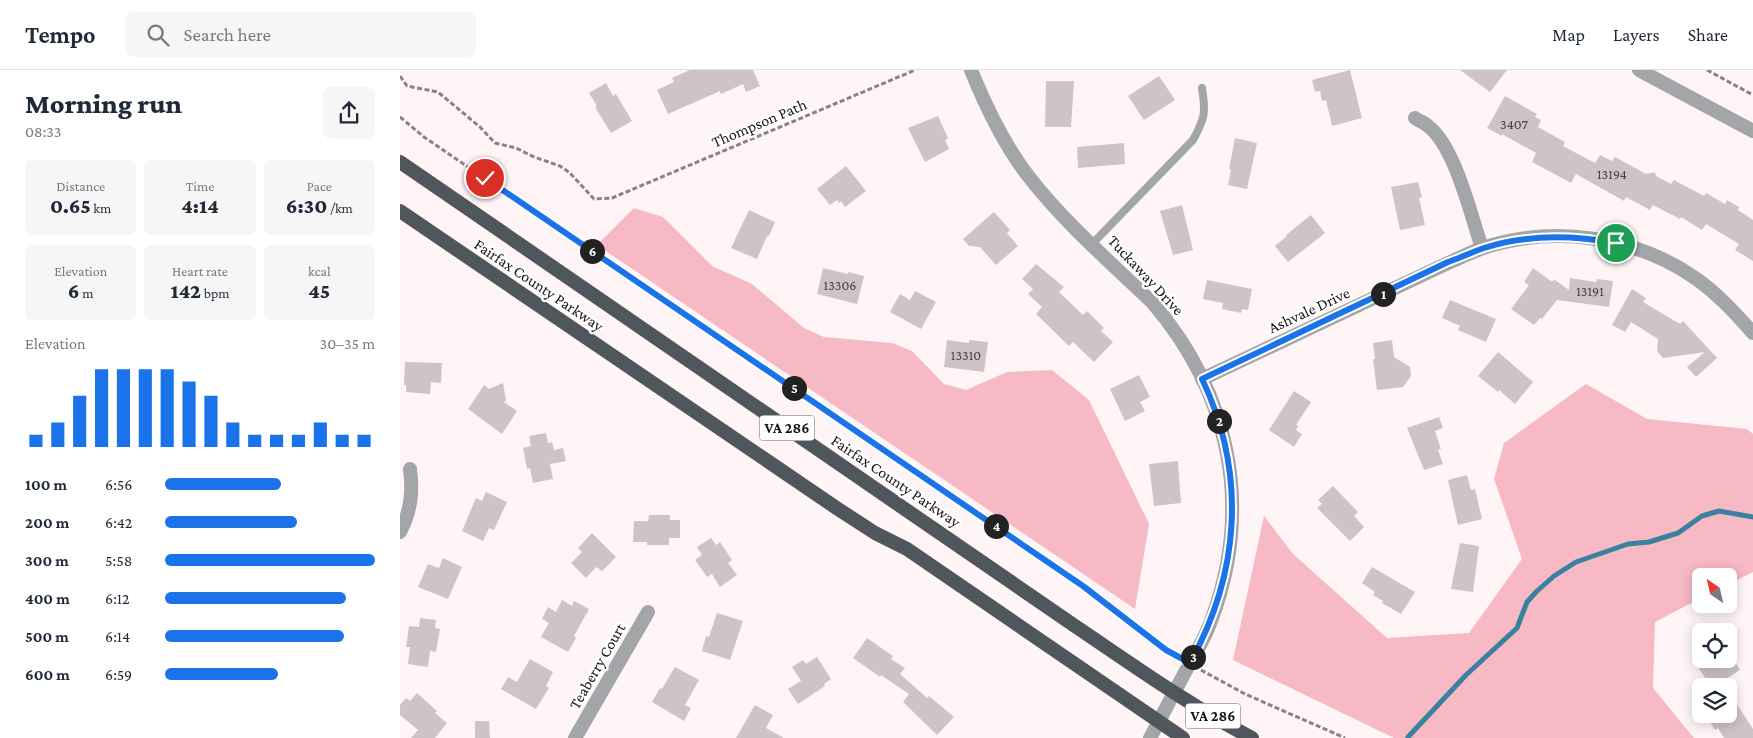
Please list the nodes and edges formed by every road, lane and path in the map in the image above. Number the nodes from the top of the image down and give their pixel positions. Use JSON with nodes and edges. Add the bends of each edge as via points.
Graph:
{"nodes":[{"id":1,"x":915,"y":70,"type":"edge"},
{"id":2,"x":970,"y":70,"type":"edge"},
{"id":3,"x":1639,"y":70,"type":"edge"},
{"id":4,"x":1707,"y":70,"type":"edge"},
{"id":5,"x":400,"y":78,"type":"edge"},
{"id":6,"x":1202,"y":88,"type":"dead end"},
{"id":7,"x":1753,"y":95,"type":"edge"},
{"id":8,"x":400,"y":117,"type":"edge"},
{"id":9,"x":1415,"y":118,"type":"dead end"},
{"id":10,"x":1753,"y":131,"type":"edge"},
{"id":11,"x":400,"y":162,"type":"edge"},
{"id":12,"x":400,"y":211,"type":"edge"},
{"id":13,"x":1092,"y":244,"type":"junction"},
{"id":14,"x":1482,"y":248,"type":"junction"},
{"id":15,"x":1753,"y":333,"type":"edge"},
{"id":16,"x":1202,"y":379,"type":"junction"},
{"id":17,"x":410,"y":469,"type":"dead end"},
{"id":18,"x":400,"y":532,"type":"edge"},
{"id":19,"x":648,"y":612,"type":"dead end"},
{"id":20,"x":1190,"y":663,"type":"junction"},
{"id":21,"x":1174,"y":692,"type":"junction"},
{"id":22,"x":1158,"y":723,"type":"junction"},
{"id":23,"x":575,"y":738,"type":"edge"},
{"id":24,"x":1150,"y":738,"type":"edge"},
{"id":25,"x":1183,"y":738,"type":"edge"},
{"id":26,"x":1252,"y":738,"type":"edge"},
{"id":27,"x":1345,"y":738,"type":"edge"}],
"edges":[{"from":1,"to":5,"type":"path","name":"Thompson Path","via":[[612,198],[594,199],[560,166],[495,143],[438,92],[407,86]]},
{"from":2,"to":13,"type":"street","name":"Tuckaway Drive","via":[[1003,138],[1028,176],[1049,202]]},
{"from":3,"to":10,"type":"street"},
{"from":4,"to":7,"type":"path"},
{"from":6,"to":13,"type":"lane","name":"Tuckaway Drive","via":[[1206,108],[1193,140]]},
{"from":8,"to":20,"type":"path","via":[[424,137],[1075,581],[1166,650]]},
{"from":9,"to":14,"type":"street","via":[[1441,139],[1451,155]]},
{"from":11,"to":21,"type":"highway","name":"Fairfax County Parkway","number":"VA 286"},
{"from":12,"to":22,"type":"highway","name":"Fairfax County Parkway","number":"VA 286","via":[[838,509],[907,549]]},
{"from":13,"to":16,"type":"street","name":"Tuckaway Drive","via":[[1152,302],[1182,342]]},
{"from":14,"to":15,"type":"street","name":"Ashvale Drive","via":[[1527,239],[1564,237],[1594,239],[1637,249],[1695,278],[1728,305]]},
{"from":14,"to":16,"type":"street","name":"Ashvale Drive"},
{"from":16,"to":20,"type":"street","name":"Tuckaway Drive","via":[[1220,423],[1227,451],[1232,518],[1229,555],[1221,591],[1211,622]]},
{"from":17,"to":18,"type":"street","via":[[411,502]]},
{"from":19,"to":23,"type":"street","name":"Teaberry Court"},
{"from":20,"to":21,"type":"street","name":"Tuckaway Drive"},
{"from":20,"to":27,"type":"path","via":[[1245,694]]},
{"from":21,"to":22,"type":"street","name":"Tuckaway Drive"},
{"from":21,"to":26,"type":"highway","name":"Fairfax County Parkway","number":"VA 286"},
{"from":22,"to":24,"type":"street","name":"Tuckaway Drive"},
{"from":22,"to":25,"type":"highway","name":"Fairfax County Parkway","number":"VA 286"}]}
